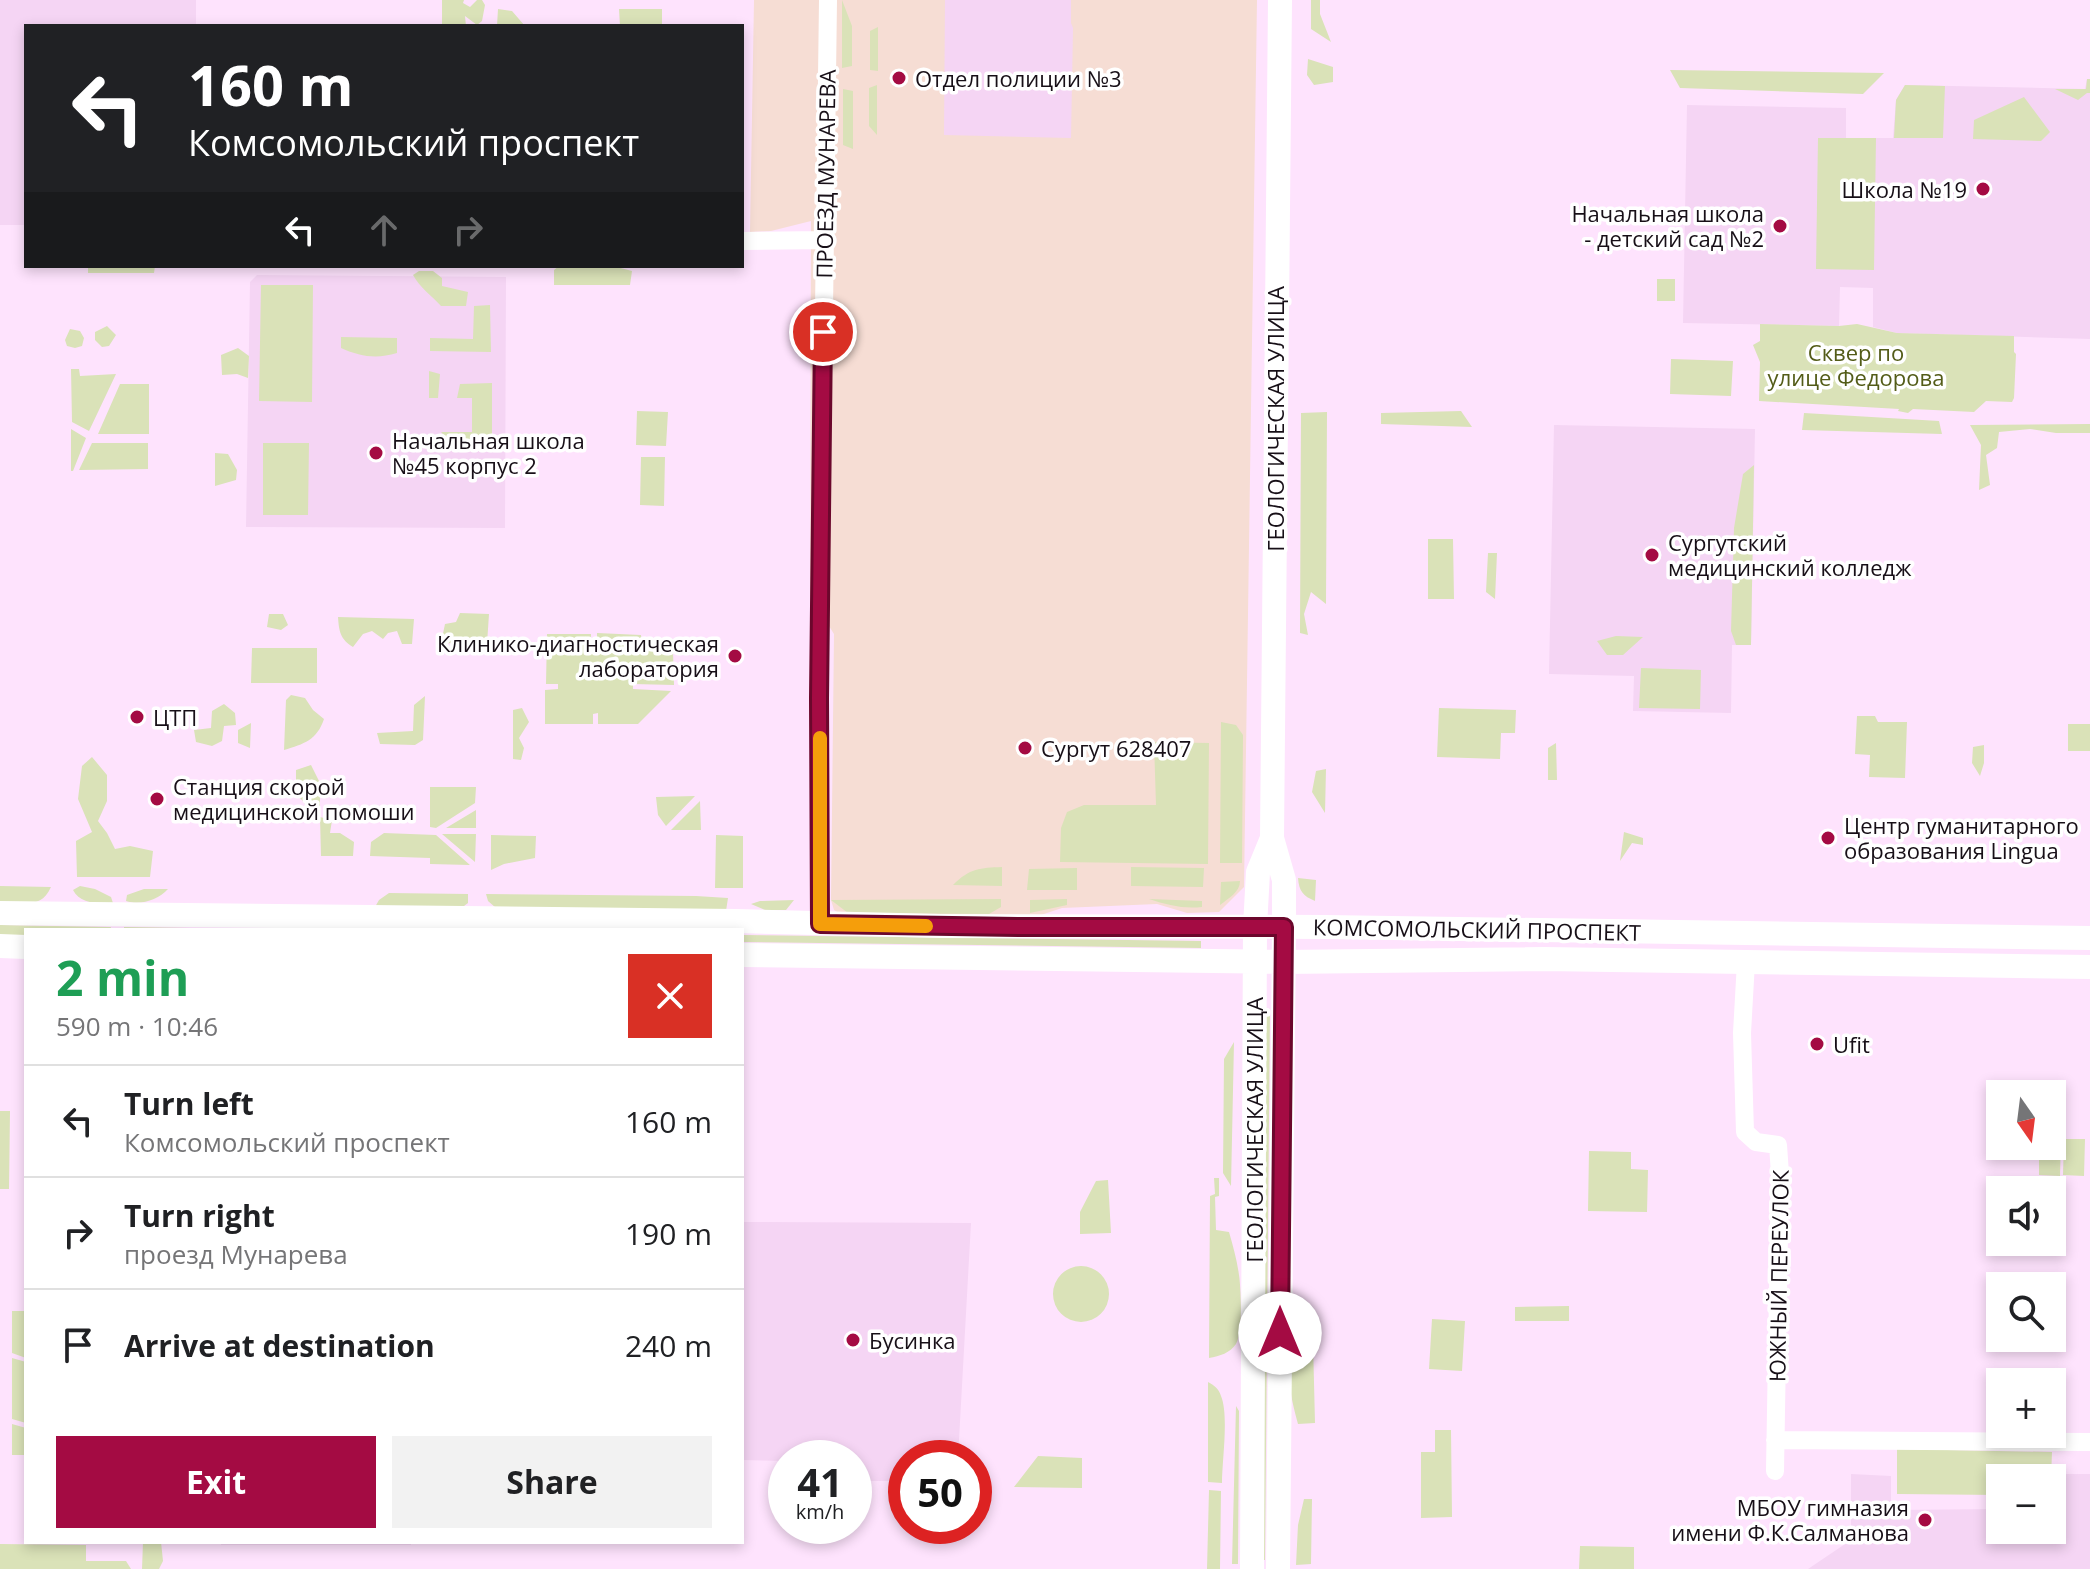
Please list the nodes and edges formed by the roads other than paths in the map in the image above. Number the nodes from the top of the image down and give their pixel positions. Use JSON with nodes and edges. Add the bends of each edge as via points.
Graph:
{"nodes":[{"id":1,"x":828,"y":0,"type":"edge"},
{"id":2,"x":1280,"y":0,"type":"edge"},
{"id":3,"x":824,"y":240,"type":"junction"},
{"id":4,"x":744,"y":241,"type":"edge"},
{"id":5,"x":1272,"y":838,"type":"junction"},
{"id":6,"x":0,"y":913,"type":"edge"},
{"id":7,"x":820,"y":924,"type":"junction"},
{"id":8,"x":1255,"y":927,"type":"junction"},
{"id":9,"x":1284,"y":927,"type":"junction"},
{"id":10,"x":1869,"y":934,"type":"junction"},
{"id":11,"x":2090,"y":938,"type":"edge"},
{"id":12,"x":0,"y":946,"type":"edge"},
{"id":13,"x":24,"y":947,"type":"edge"},
{"id":14,"x":744,"y":955,"type":"edge"},
{"id":15,"x":1254,"y":961,"type":"junction"},
{"id":16,"x":1283,"y":962,"type":"junction"},
{"id":17,"x":1746,"y":962,"type":"junction"},
{"id":18,"x":1868,"y":964,"type":"junction"},
{"id":19,"x":2090,"y":967,"type":"edge"},
{"id":20,"x":1775,"y":1440,"type":"junction"},
{"id":21,"x":2090,"y":1442,"type":"edge"},
{"id":22,"x":1775,"y":1471,"type":"dead end"},
{"id":23,"x":1252,"y":1569,"type":"edge"},
{"id":24,"x":1278,"y":1569,"type":"edge"}],
"edges":[{"from":1,"to":3,"type":"street","name":"ПРОЕЗД МУНАРЕВА"},
{"from":2,"to":5,"type":"main road","name":"ГЕОЛОГИЧЕСКАЯ УЛИЦА"},
{"from":3,"to":4,"type":"street"},
{"from":3,"to":7,"type":"street","name":"ПРОЕЗД МУНАРЕВА"},
{"from":5,"to":8,"type":"main road","name":"ГЕОЛОГИЧЕСКАЯ УЛИЦА","via":[[1258,872]]},
{"from":5,"to":9,"type":"main road","name":"ГЕОЛОГИЧЕСКАЯ УЛИЦА","via":[[1284,880]]},
{"from":6,"to":7,"type":"main road","name":"КОМСОМОЛЬСКИЙ ПРОСПЕКТ"},
{"from":7,"to":8,"type":"main road","name":"КОМСОМОЛЬСКИЙ ПРОСПЕКТ"},
{"from":8,"to":9,"type":"main road","name":"КОМСОМОЛЬСКИЙ ПРОСПЕКТ"},
{"from":8,"to":15,"type":"main road","name":"ГЕОЛОГИЧЕСКАЯ УЛИЦА"},
{"from":9,"to":10,"type":"main road","name":"КОМСОМОЛЬСКИЙ ПРОСПЕКТ"},
{"from":9,"to":16,"type":"main road","name":"ГЕОЛОГИЧЕСКАЯ УЛИЦА"},
{"from":10,"to":11,"type":"main road","name":"КОМСОМОЛЬСКИЙ ПРОСПЕКТ"},
{"from":10,"to":18,"type":"main road"},
{"from":12,"to":13,"type":"main road"},
{"from":14,"to":15,"type":"main road","name":"КОМСОМОЛЬСКИЙ ПРОСПЕКТ"},
{"from":15,"to":16,"type":"main road","name":"КОМСОМОЛЬСКИЙ ПРОСПЕКТ"},
{"from":15,"to":23,"type":"main road","name":"ГЕОЛОГИЧЕСКАЯ УЛИЦА"},
{"from":16,"to":17,"type":"main road","name":"КОМСОМОЛЬСКИЙ ПРОСПЕКТ"},
{"from":16,"to":24,"type":"main road","name":"ГЕОЛОГИЧЕСКАЯ УЛИЦА"},
{"from":17,"to":18,"type":"main road","name":"КОМСОМОЛЬСКИЙ ПРОСПЕКТ"},
{"from":17,"to":20,"type":"street","name":"ЮЖНЫЙ ПЕРЕУЛОК","via":[[1745,1132],[1756,1142],[1778,1145],[1780,1174]]},
{"from":18,"to":19,"type":"main road","name":"КОМСОМОЛЬСКИЙ ПРОСПЕКТ"},
{"from":20,"to":21,"type":"street"},
{"from":20,"to":22,"type":"street","name":"ЮЖНЫЙ ПЕРЕУЛОК"}]}
